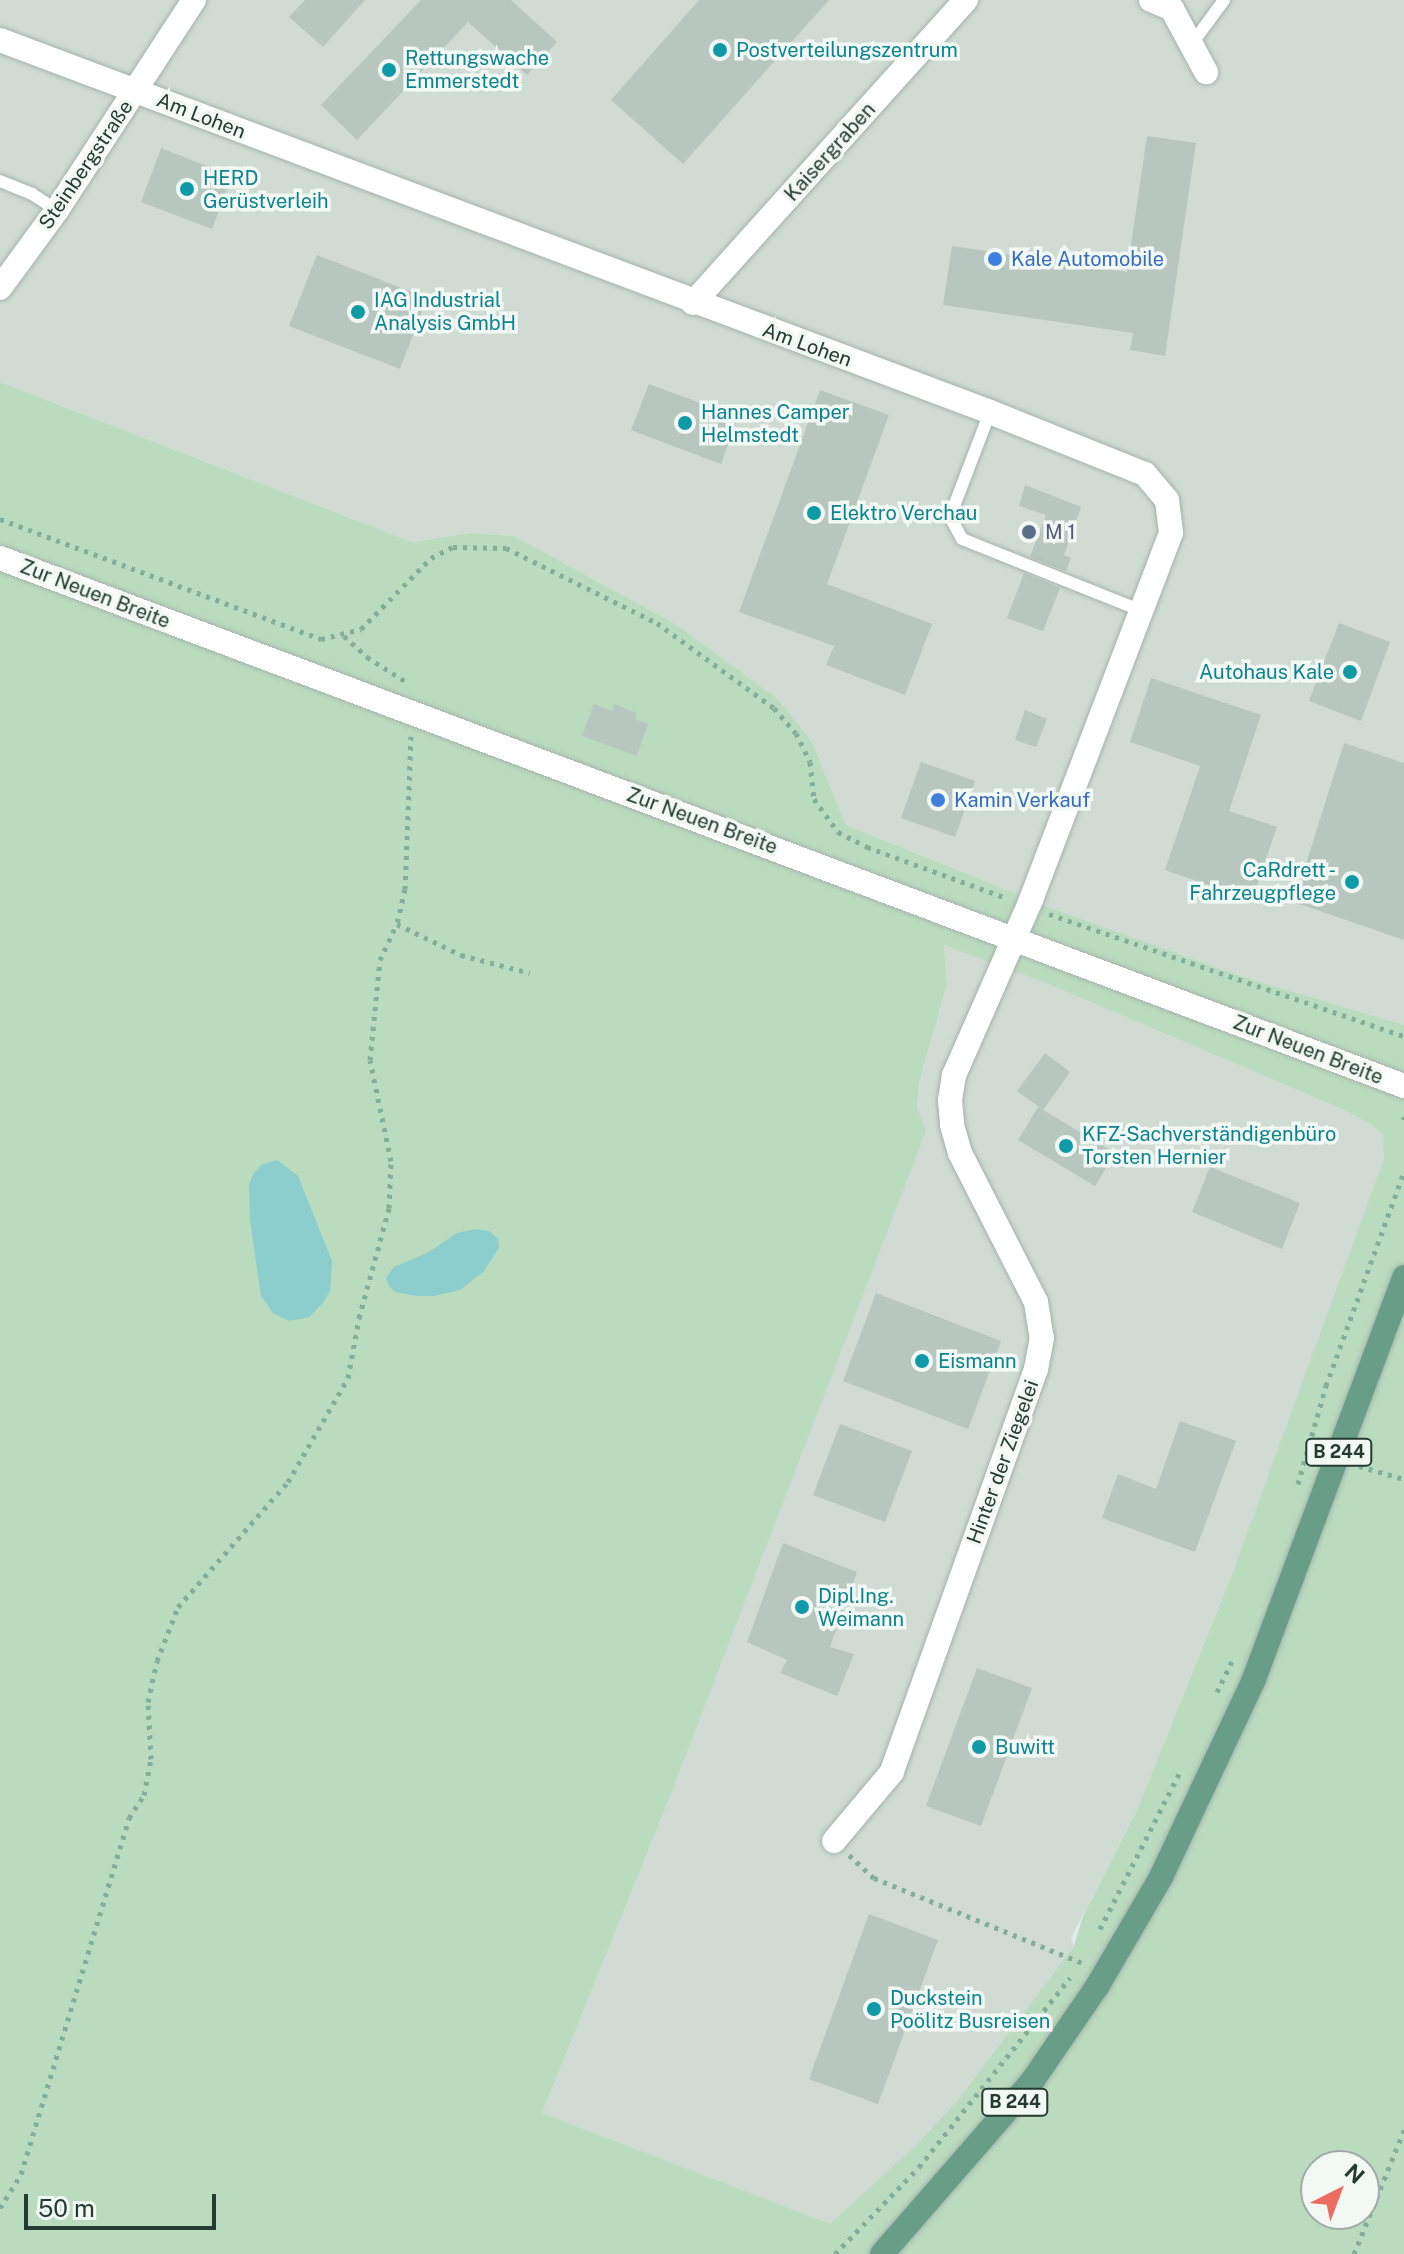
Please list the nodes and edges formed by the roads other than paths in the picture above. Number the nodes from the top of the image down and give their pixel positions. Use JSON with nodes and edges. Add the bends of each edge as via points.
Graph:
{"nodes":[{"id":1,"x":194,"y":0,"type":"edge"},
{"id":2,"x":966,"y":0,"type":"edge"},
{"id":3,"x":1151,"y":0,"type":"edge"},
{"id":4,"x":1224,"y":0,"type":"edge"},
{"id":5,"x":0,"y":40,"type":"edge"},
{"id":6,"x":1191,"y":45,"type":"junction"},
{"id":7,"x":1206,"y":72,"type":"dead end"},
{"id":8,"x":136,"y":91,"type":"junction"},
{"id":9,"x":0,"y":181,"type":"edge"},
{"id":10,"x":57,"y":210,"type":"junction"},
{"id":11,"x":0,"y":288,"type":"edge"},
{"id":12,"x":693,"y":303,"type":"junction"},
{"id":13,"x":990,"y":412,"type":"junction"},
{"id":14,"x":0,"y":558,"type":"edge"},
{"id":15,"x":1142,"y":611,"type":"junction"},
{"id":16,"x":1014,"y":938,"type":"junction"},
{"id":17,"x":1404,"y":1086,"type":"edge"},
{"id":18,"x":1404,"y":1277,"type":"edge"},
{"id":19,"x":834,"y":1841,"type":"road end"},
{"id":20,"x":882,"y":2254,"type":"edge"}],
"edges":[{"from":1,"to":8,"type":"street","name":"Steinbergstraße"},
{"from":2,"to":12,"type":"street","name":"Kaisergraben"},
{"from":3,"to":6,"type":"street","via":[[1172,9]]},
{"from":4,"to":6,"type":"lane"},
{"from":5,"to":8,"type":"street","name":"Am Lohen"},
{"from":6,"to":7,"type":"street"},
{"from":8,"to":10,"type":"street","name":"Steinbergstraße"},
{"from":8,"to":12,"type":"street","name":"Am Lohen"},
{"from":9,"to":10,"type":"lane"},
{"from":10,"to":11,"type":"street","name":"Steinbergstraße"},
{"from":12,"to":13,"type":"street","name":"Am Lohen"},
{"from":13,"to":15,"type":"street","name":"Am Lohen","via":[[1145,474],[1167,500],[1171,533]]},
{"from":13,"to":15,"type":"lane","via":[[950,517],[962,539]]},
{"from":14,"to":16,"type":"street","name":"Zur Neuen Breite"},
{"from":15,"to":16,"type":"street","name":"Am Lohen"},
{"from":16,"to":17,"type":"street","name":"Zur Neuen Breite"},
{"from":16,"to":19,"type":"street","name":"Hinter der Ziegelei","via":[[954,1075],[950,1100],[960,1153],[1036,1302],[1042,1338],[1036,1369],[892,1772]]},
{"from":18,"to":20,"type":"main road","number":"B 244","via":[[1254,1679],[1198,1805],[1135,1924],[1033,2080]]}]}
